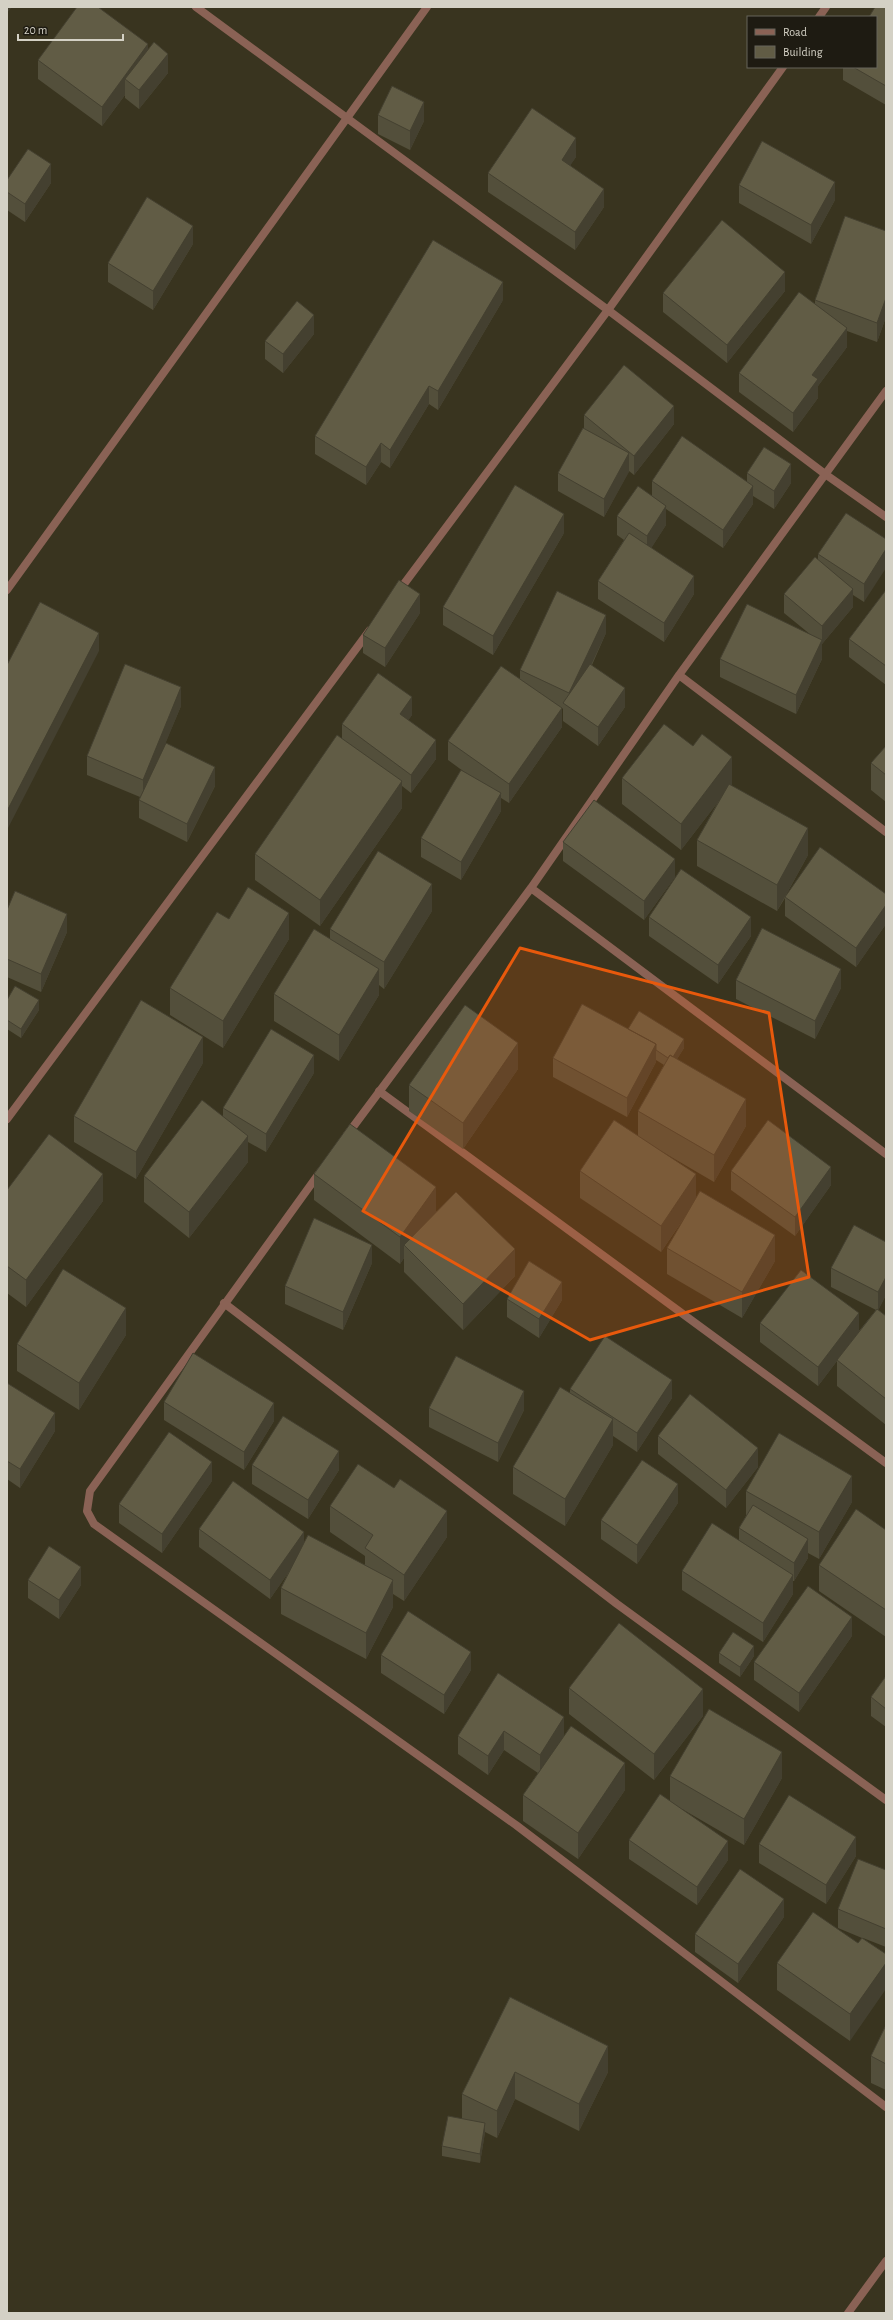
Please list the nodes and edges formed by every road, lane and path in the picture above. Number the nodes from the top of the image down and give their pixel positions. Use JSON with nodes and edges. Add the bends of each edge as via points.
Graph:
{"nodes":[{"id":1,"x":196,"y":7,"type":"edge"},
{"id":2,"x":427,"y":7,"type":"edge"},
{"id":3,"x":826,"y":7,"type":"edge"},
{"id":4,"x":820,"y":16,"type":"edge"},
{"id":5,"x":782,"y":68,"type":"edge"},
{"id":6,"x":347,"y":118,"type":"junction"},
{"id":7,"x":608,"y":310,"type":"junction"},
{"id":8,"x":886,"y":391,"type":"edge"},
{"id":9,"x":825,"y":474,"type":"junction"},
{"id":10,"x":886,"y":516,"type":"edge"},
{"id":11,"x":7,"y":590,"type":"edge"},
{"id":12,"x":393,"y":599,"type":"edge"},
{"id":13,"x":374,"y":625,"type":"edge"},
{"id":14,"x":679,"y":675,"type":"junction"},
{"id":15,"x":886,"y":832,"type":"edge"},
{"id":16,"x":531,"y":888,"type":"junction"},
{"id":17,"x":379,"y":1091,"type":"junction"},
{"id":18,"x":7,"y":1119,"type":"edge"},
{"id":19,"x":341,"y":1142,"type":"edge"},
{"id":20,"x":886,"y":1154,"type":"edge"},
{"id":21,"x":327,"y":1162,"type":"edge"},
{"id":22,"x":224,"y":1303,"type":"junction"},
{"id":23,"x":886,"y":1463,"type":"edge"},
{"id":24,"x":886,"y":1800,"type":"edge"},
{"id":25,"x":886,"y":2107,"type":"edge"},
{"id":26,"x":886,"y":2261,"type":"edge"},
{"id":27,"x":848,"y":2313,"type":"edge"}],
"edges":[{"from":1,"to":6,"type":"street"},
{"from":2,"to":6,"type":"street"},
{"from":3,"to":4,"type":"street"},
{"from":5,"to":7,"type":"street"},
{"from":6,"to":7,"type":"street"},
{"from":6,"to":11,"type":"street"},
{"from":7,"to":9,"type":"street"},
{"from":7,"to":12,"type":"street"},
{"from":8,"to":9,"type":"street"},
{"from":9,"to":10,"type":"street"},
{"from":9,"to":14,"type":"street"},
{"from":13,"to":18,"type":"street"},
{"from":14,"to":15,"type":"street"},
{"from":14,"to":16,"type":"street"},
{"from":16,"to":17,"type":"street"},
{"from":16,"to":20,"type":"street"},
{"from":17,"to":19,"type":"street"},
{"from":17,"to":23,"type":"street"},
{"from":21,"to":22,"type":"street"},
{"from":22,"to":24,"type":"street","via":[[610,1599]]},
{"from":22,"to":25,"type":"street","via":[[90,1491],[87,1511],[94,1524],[516,1825]]},
{"from":26,"to":27,"type":"street"}]}
